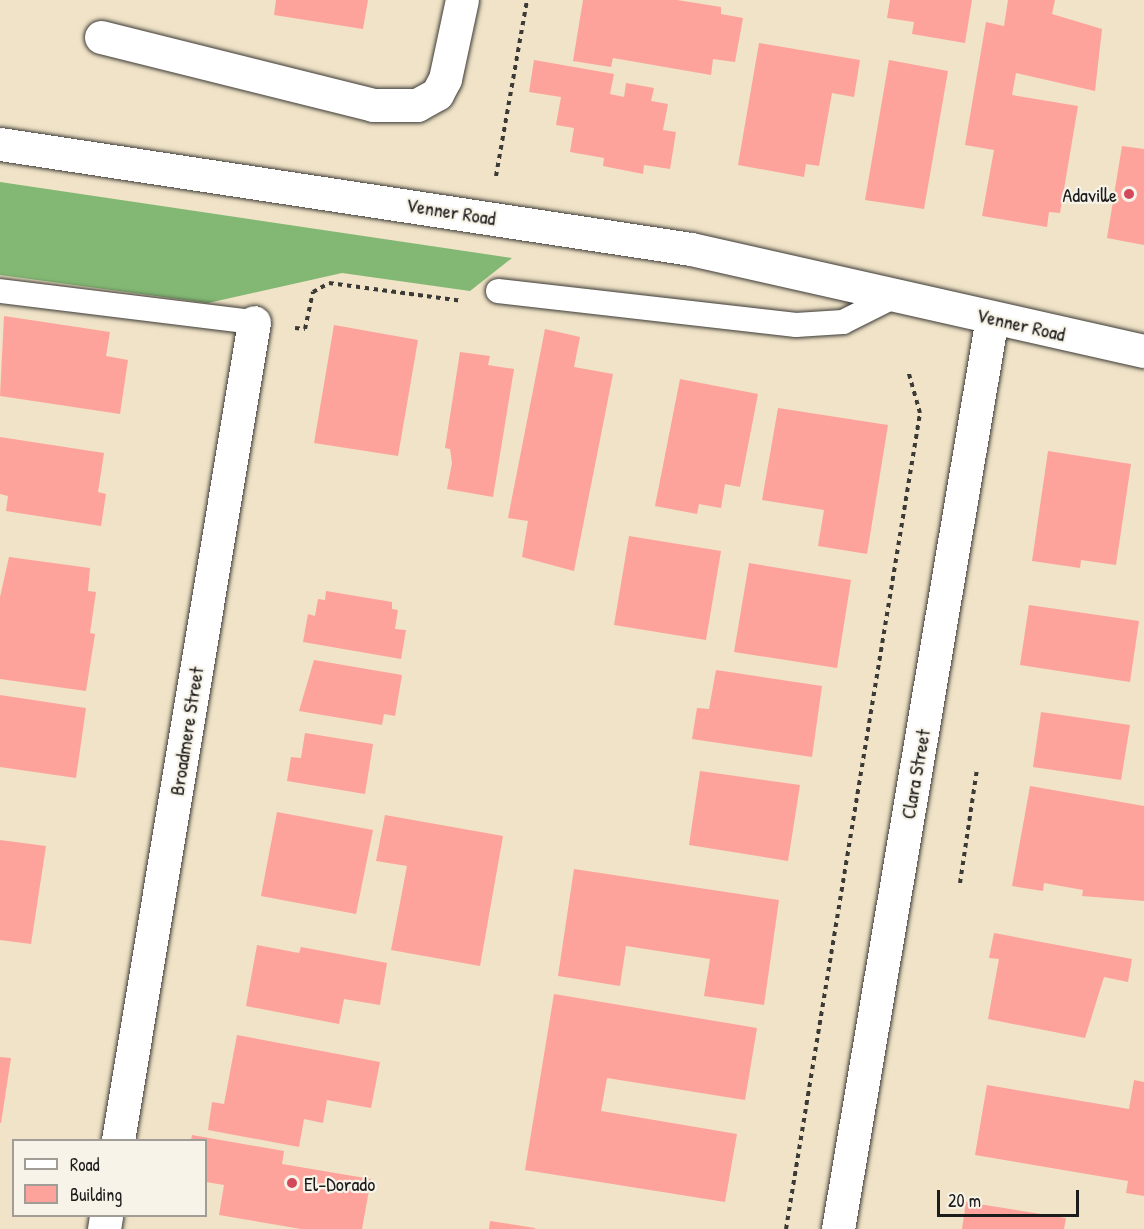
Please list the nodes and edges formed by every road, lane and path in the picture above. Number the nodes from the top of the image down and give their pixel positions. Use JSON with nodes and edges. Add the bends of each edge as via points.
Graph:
{"nodes":[{"id":1,"x":462,"y":0,"type":"edge"},
{"id":2,"x":527,"y":0,"type":"edge"},
{"id":3,"x":101,"y":37,"type":"dead end"},
{"id":4,"x":0,"y":144,"type":"edge"},
{"id":5,"x":495,"y":183,"type":"dead end"},
{"id":6,"x":0,"y":291,"type":"edge"},
{"id":7,"x":498,"y":291,"type":"dead end"},
{"id":8,"x":899,"y":294,"type":"junction"},
{"id":9,"x":473,"y":303,"type":"dead end"},
{"id":10,"x":992,"y":318,"type":"junction"},
{"id":11,"x":254,"y":322,"type":"joint"},
{"id":12,"x":305,"y":329,"type":"dead end"},
{"id":13,"x":1144,"y":351,"type":"edge"},
{"id":14,"x":909,"y":374,"type":"dead end"},
{"id":15,"x":977,"y":769,"type":"dead end"},
{"id":16,"x":960,"y":883,"type":"dead end"},
{"id":17,"x":118,"y":1139,"type":"edge"},
{"id":18,"x":786,"y":1229,"type":"edge"},
{"id":19,"x":838,"y":1229,"type":"edge"}],
"edges":[{"from":1,"to":3,"type":"street","via":[[453,57],[428,102],[373,105]]},
{"from":2,"to":5,"type":"path"},
{"from":4,"to":8,"type":"street","name":"Venner Road","via":[[691,249]]},
{"from":6,"to":11,"type":"lane"},
{"from":7,"to":8,"type":"lane","via":[[796,325],[843,321]]},
{"from":8,"to":10,"type":"street","name":"Venner Road"},
{"from":9,"to":12,"type":"path","via":[[329,283],[313,292]]},
{"from":10,"to":13,"type":"street","name":"Venner Road"},
{"from":10,"to":19,"type":"street","name":"Clara Street"},
{"from":11,"to":17,"type":"street","name":"Broadmere Street"},
{"from":14,"to":18,"type":"path","via":[[920,413]]},
{"from":15,"to":16,"type":"path"}]}
